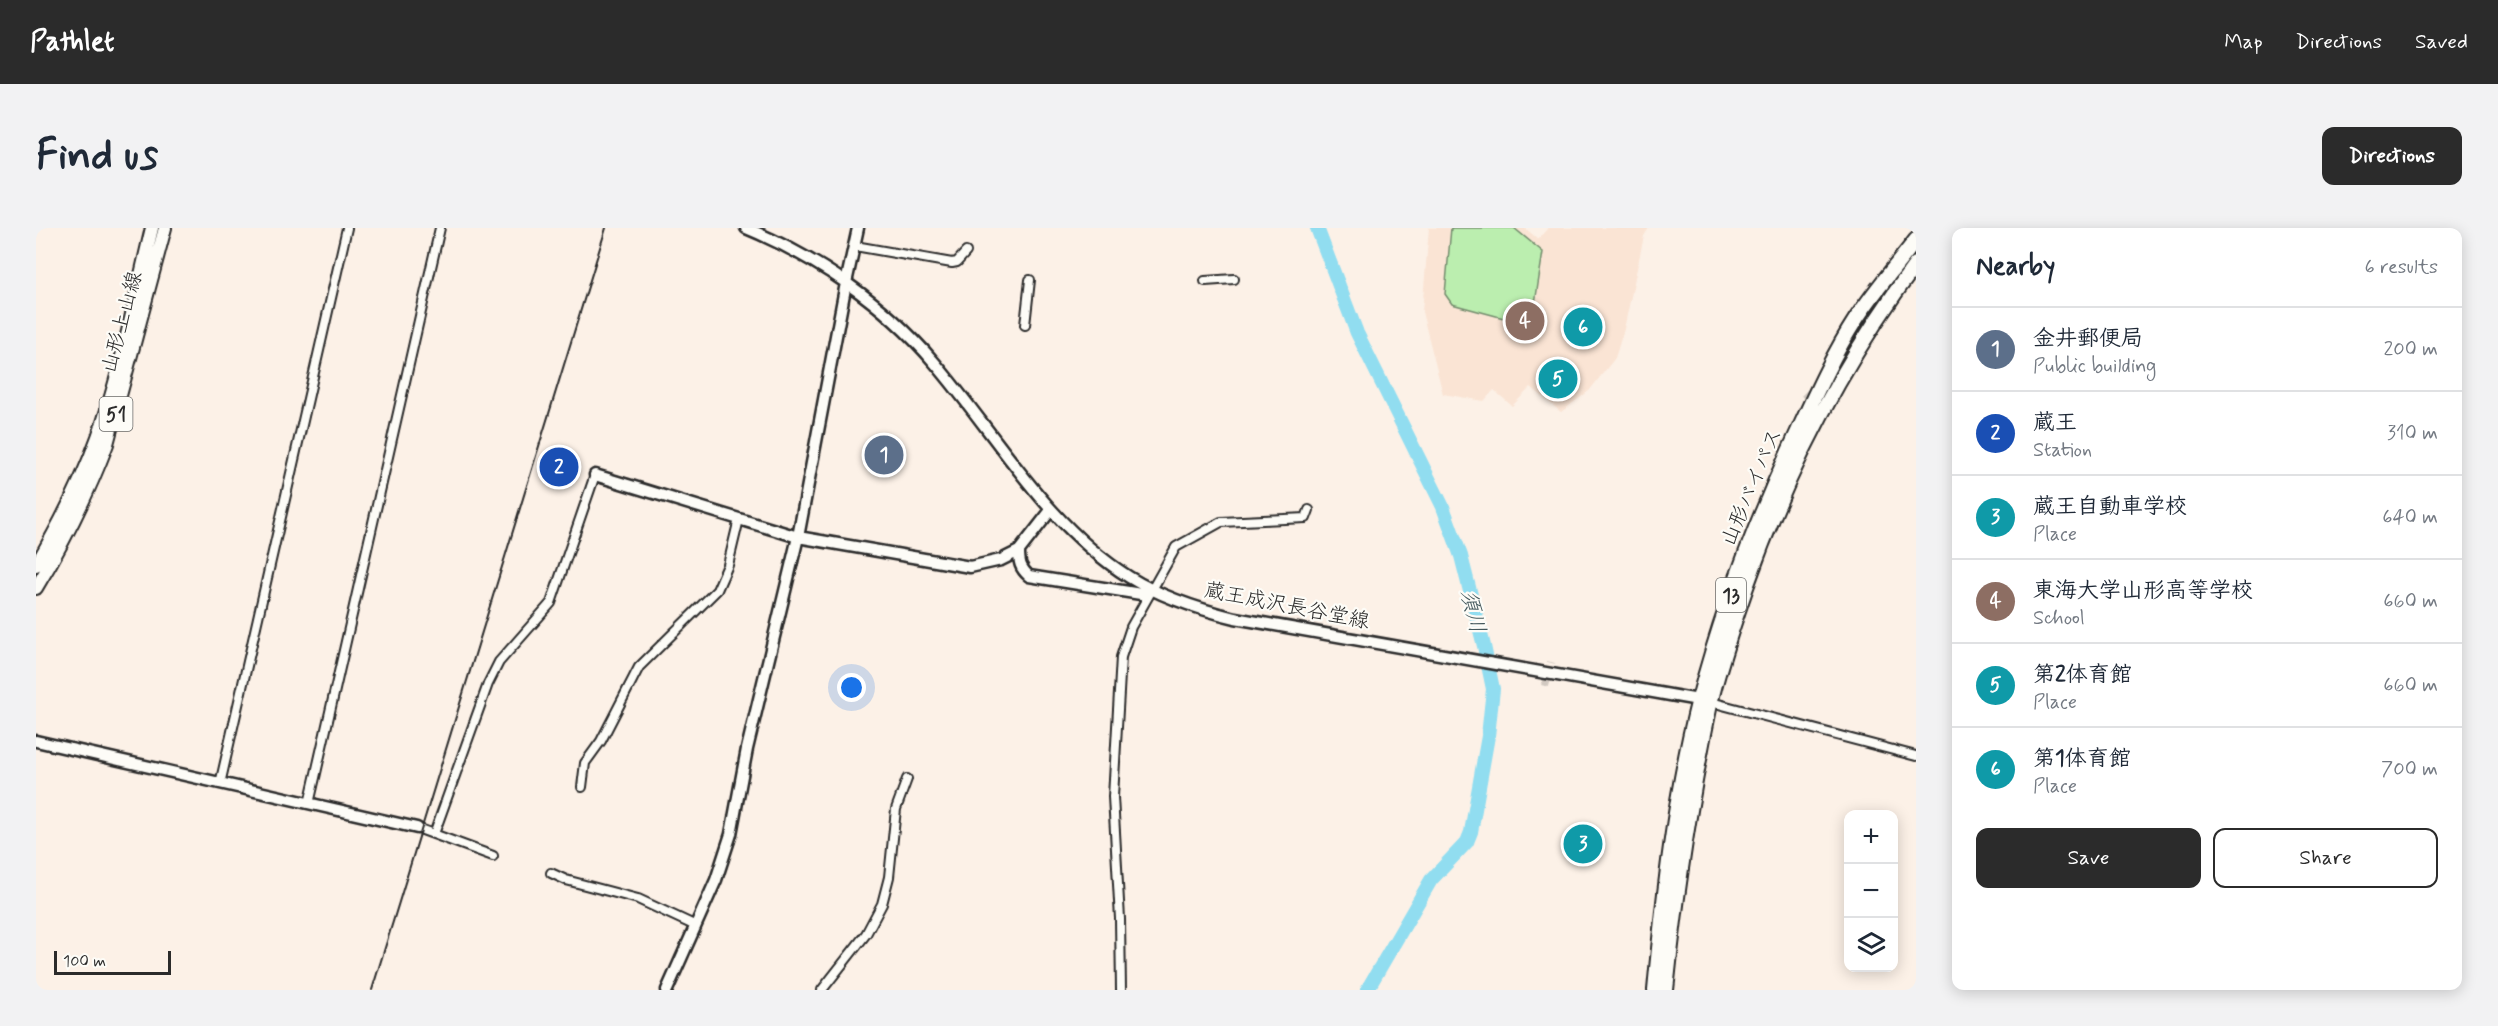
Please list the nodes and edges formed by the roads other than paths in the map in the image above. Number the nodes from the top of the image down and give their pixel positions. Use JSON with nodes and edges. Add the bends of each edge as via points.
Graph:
{"nodes":[{"id":1,"x":152,"y":228,"type":"edge"},
{"id":2,"x":165,"y":228,"type":"edge"},
{"id":3,"x":347,"y":228,"type":"edge"},
{"id":4,"x":440,"y":228,"type":"edge"},
{"id":5,"x":746,"y":228,"type":"edge"},
{"id":6,"x":858,"y":228,"type":"edge"},
{"id":7,"x":1916,"y":240,"type":"edge"},
{"id":8,"x":855,"y":246,"type":"junction"},
{"id":9,"x":966,"y":252,"type":"dead end"},
{"id":10,"x":1916,"y":264,"type":"edge"},
{"id":11,"x":1234,"y":279,"type":"dead end"},
{"id":12,"x":1030,"y":280,"type":"dead end"},
{"id":13,"x":1205,"y":281,"type":"dead end"},
{"id":14,"x":846,"y":283,"type":"junction"},
{"id":15,"x":1024,"y":325,"type":"dead end"},
{"id":16,"x":595,"y":475,"type":"joint"},
{"id":17,"x":1051,"y":510,"type":"junction"},
{"id":18,"x":1309,"y":510,"type":"dead end"},
{"id":19,"x":739,"y":519,"type":"junction"},
{"id":20,"x":798,"y":537,"type":"junction"},
{"id":21,"x":1019,"y":550,"type":"junction"},
{"id":22,"x":36,"y":565,"type":"edge"},
{"id":23,"x":36,"y":588,"type":"edge"},
{"id":24,"x":1150,"y":592,"type":"junction"},
{"id":25,"x":1705,"y":701,"type":"junction"},
{"id":26,"x":36,"y":741,"type":"edge"},
{"id":27,"x":1916,"y":756,"type":"edge"},
{"id":28,"x":907,"y":779,"type":"dead end"},
{"id":29,"x":220,"y":783,"type":"junction"},
{"id":30,"x":582,"y":787,"type":"dead end"},
{"id":31,"x":309,"y":804,"type":"junction"},
{"id":32,"x":417,"y":828,"type":"joint"},
{"id":33,"x":434,"y":834,"type":"junction"},
{"id":34,"x":493,"y":856,"type":"dead end"},
{"id":35,"x":551,"y":873,"type":"dead end"},
{"id":36,"x":696,"y":926,"type":"junction"},
{"id":37,"x":667,"y":990,"type":"edge"},
{"id":38,"x":822,"y":990,"type":"edge"},
{"id":39,"x":1121,"y":990,"type":"edge"},
{"id":40,"x":1655,"y":990,"type":"edge"},
{"id":41,"x":1666,"y":990,"type":"edge"}],
"edges":[{"from":1,"to":22,"type":"main road","name":"山形上山線","number":"51","via":[[98,436]]},
{"from":2,"to":23,"type":"main road","name":"山形上山線","number":"51","via":[[107,444],[64,542]]},
{"from":3,"to":29,"type":"street"},
{"from":4,"to":31,"type":"street"},
{"from":5,"to":14,"type":"street","name":"蔵王成沢長谷堂線","via":[[785,246]]},
{"from":6,"to":8,"type":"street"},
{"from":7,"to":25,"type":"highway","name":"山形バイパス","number":"13","via":[[1843,341],[1775,478],[1722,620]]},
{"from":8,"to":9,"type":"street","via":[[952,263]]},
{"from":8,"to":14,"type":"street"},
{"from":10,"to":25,"type":"highway","name":"山形バイパス","number":"13","via":[[1841,375],[1782,490]]},
{"from":11,"to":13,"type":"street"},
{"from":12,"to":15,"type":"street"},
{"from":14,"to":17,"type":"street","name":"蔵王成沢長谷堂線","via":[[889,316],[933,361]]},
{"from":14,"to":20,"type":"street"},
{"from":16,"to":19,"type":"street"},
{"from":16,"to":33,"type":"street","via":[[550,603],[499,662],[488,684]]},
{"from":17,"to":21,"type":"street"},
{"from":17,"to":24,"type":"street","name":"蔵王成沢長谷堂線","via":[[1097,554]]},
{"from":18,"to":24,"type":"street","via":[[1306,518],[1221,522],[1212,526],[1176,547]]},
{"from":19,"to":20,"type":"street"},
{"from":19,"to":30,"type":"street","via":[[728,565],[717,590],[639,666],[601,741],[585,763]]},
{"from":20,"to":21,"type":"street","via":[[970,567],[1001,560]]},
{"from":20,"to":36,"type":"street","via":[[749,738],[731,834]]},
{"from":21,"to":24,"type":"street","via":[[1022,570],[1029,576]]},
{"from":24,"to":25,"type":"street","name":"蔵王成沢長谷堂線","via":[[1215,613]]},
{"from":24,"to":39,"type":"street","via":[[1131,627],[1119,679],[1113,797]]},
{"from":25,"to":27,"type":"street"},
{"from":25,"to":40,"type":"highway","name":"山形バイパス","number":"13","via":[[1676,817]]},
{"from":25,"to":41,"type":"highway","name":"山形バイパス","number":"13"},
{"from":26,"to":29,"type":"street"},
{"from":28,"to":38,"type":"street","via":[[896,809],[882,904],[866,934]]},
{"from":29,"to":31,"type":"street"},
{"from":31,"to":32,"type":"street"},
{"from":32,"to":33,"type":"street"},
{"from":33,"to":34,"type":"street"},
{"from":35,"to":36,"type":"street","via":[[638,898]]},
{"from":36,"to":37,"type":"street"}]}
